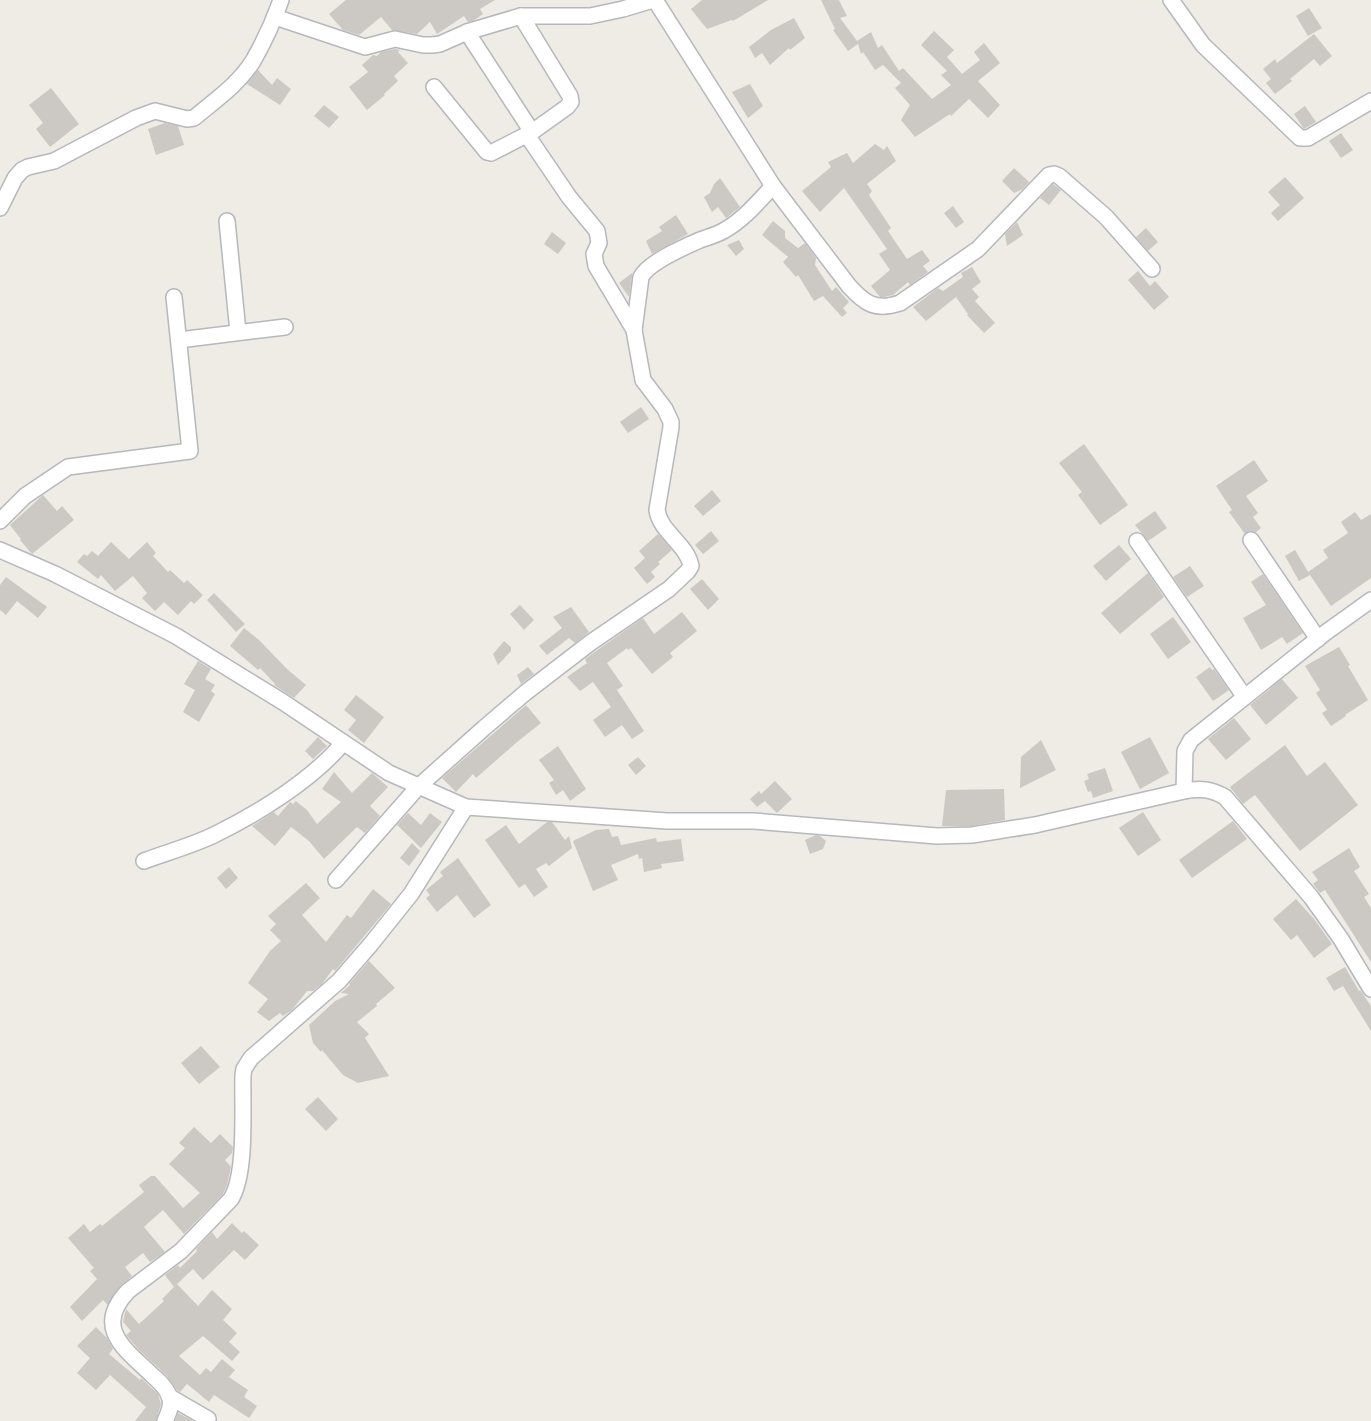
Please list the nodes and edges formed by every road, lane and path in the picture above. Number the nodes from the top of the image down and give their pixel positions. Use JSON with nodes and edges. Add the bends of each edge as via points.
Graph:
{"nodes":[{"id":1,"x":282,"y":0,"type":"edge"},
{"id":2,"x":654,"y":0,"type":"edge"},
{"id":3,"x":1171,"y":0,"type":"edge"},
{"id":4,"x":521,"y":16,"type":"junction"},
{"id":5,"x":275,"y":17,"type":"junction"},
{"id":6,"x":467,"y":32,"type":"junction"},
{"id":7,"x":434,"y":87,"type":"dead end"},
{"id":8,"x":1371,"y":101,"type":"edge"},
{"id":9,"x":532,"y":132,"type":"junction"},
{"id":10,"x":773,"y":186,"type":"junction"},
{"id":11,"x":0,"y":208,"type":"edge"},
{"id":12,"x":227,"y":222,"type":"dead end"},
{"id":13,"x":1152,"y":268,"type":"dead end"},
{"id":14,"x":174,"y":297,"type":"dead end"},
{"id":15,"x":285,"y":326,"type":"dead end"},
{"id":16,"x":634,"y":330,"type":"junction"},
{"id":17,"x":238,"y":332,"type":"junction"},
{"id":18,"x":179,"y":340,"type":"junction"},
{"id":19,"x":0,"y":521,"type":"edge"},
{"id":20,"x":1252,"y":540,"type":"dead end"},
{"id":21,"x":1137,"y":541,"type":"dead end"},
{"id":22,"x":0,"y":550,"type":"edge"},
{"id":23,"x":1371,"y":600,"type":"edge"},
{"id":24,"x":1318,"y":639,"type":"junction"},
{"id":25,"x":1244,"y":696,"type":"junction"},
{"id":26,"x":343,"y":742,"type":"junction"},
{"id":27,"x":418,"y":787,"type":"junction"},
{"id":28,"x":1184,"y":791,"type":"junction"},
{"id":29,"x":466,"y":807,"type":"junction"},
{"id":30,"x":144,"y":861,"type":"dead end"},
{"id":31,"x":336,"y":880,"type":"dead end"},
{"id":32,"x":1371,"y":989,"type":"edge"},
{"id":33,"x":170,"y":1397,"type":"junction"},
{"id":34,"x":208,"y":1419,"type":"dead end"},
{"id":35,"x":165,"y":1421,"type":"edge"}],
"edges":[{"from":1,"to":5,"type":"street"},
{"from":2,"to":4,"type":"street","via":[[590,16]]},
{"from":2,"to":10,"type":"street"},
{"from":3,"to":8,"type":"street","via":[[1203,45],[1300,138],[1308,138]]},
{"from":4,"to":6,"type":"street"},
{"from":4,"to":9,"type":"street","via":[[571,102]]},
{"from":5,"to":6,"type":"street","via":[[365,47],[395,39],[423,45],[440,44]]},
{"from":5,"to":11,"type":"street","via":[[252,62],[229,88],[194,118],[155,111],[54,161],[28,167],[15,178]]},
{"from":6,"to":9,"type":"street"},
{"from":7,"to":9,"type":"street","via":[[486,152]]},
{"from":9,"to":16,"type":"street","via":[[531,141],[597,231],[596,266]]},
{"from":10,"to":13,"type":"street","via":[[849,286],[875,306],[900,303],[978,249],[1049,175],[1054,174],[1106,217]]},
{"from":10,"to":16,"type":"street","via":[[740,220],[722,232],[700,240],[644,271]]},
{"from":12,"to":17,"type":"street"},
{"from":14,"to":18,"type":"street"},
{"from":15,"to":17,"type":"street"},
{"from":16,"to":27,"type":"street","via":[[643,380],[665,409],[670,422],[656,510],[691,566],[669,589],[525,693]]},
{"from":17,"to":18,"type":"street"},
{"from":18,"to":19,"type":"street","via":[[190,451],[68,468],[25,496]]},
{"from":20,"to":24,"type":"street"},
{"from":21,"to":25,"type":"street"},
{"from":22,"to":26,"type":"street","via":[[55,574],[176,636]]},
{"from":23,"to":24,"type":"street"},
{"from":24,"to":25,"type":"street"},
{"from":25,"to":28,"type":"street","via":[[1187,745]]},
{"from":26,"to":27,"type":"street","via":[[389,773]]},
{"from":26,"to":30,"type":"street","via":[[329,759],[266,806],[215,834]]},
{"from":27,"to":29,"type":"street"},
{"from":27,"to":31,"type":"street"},
{"from":28,"to":29,"type":"street","via":[[1036,825],[972,835],[936,836],[754,821],[667,821]]},
{"from":28,"to":32,"type":"street","via":[[1198,788],[1214,790],[1225,797],[1311,897]]},
{"from":29,"to":33,"type":"street","via":[[411,894],[371,944],[339,981],[251,1058],[243,1074],[242,1152],[234,1192],[181,1251],[128,1292],[112,1314],[112,1328],[122,1347],[160,1382]]},
{"from":33,"to":34,"type":"street"},
{"from":33,"to":35,"type":"street","via":[[171,1405]]}]}
